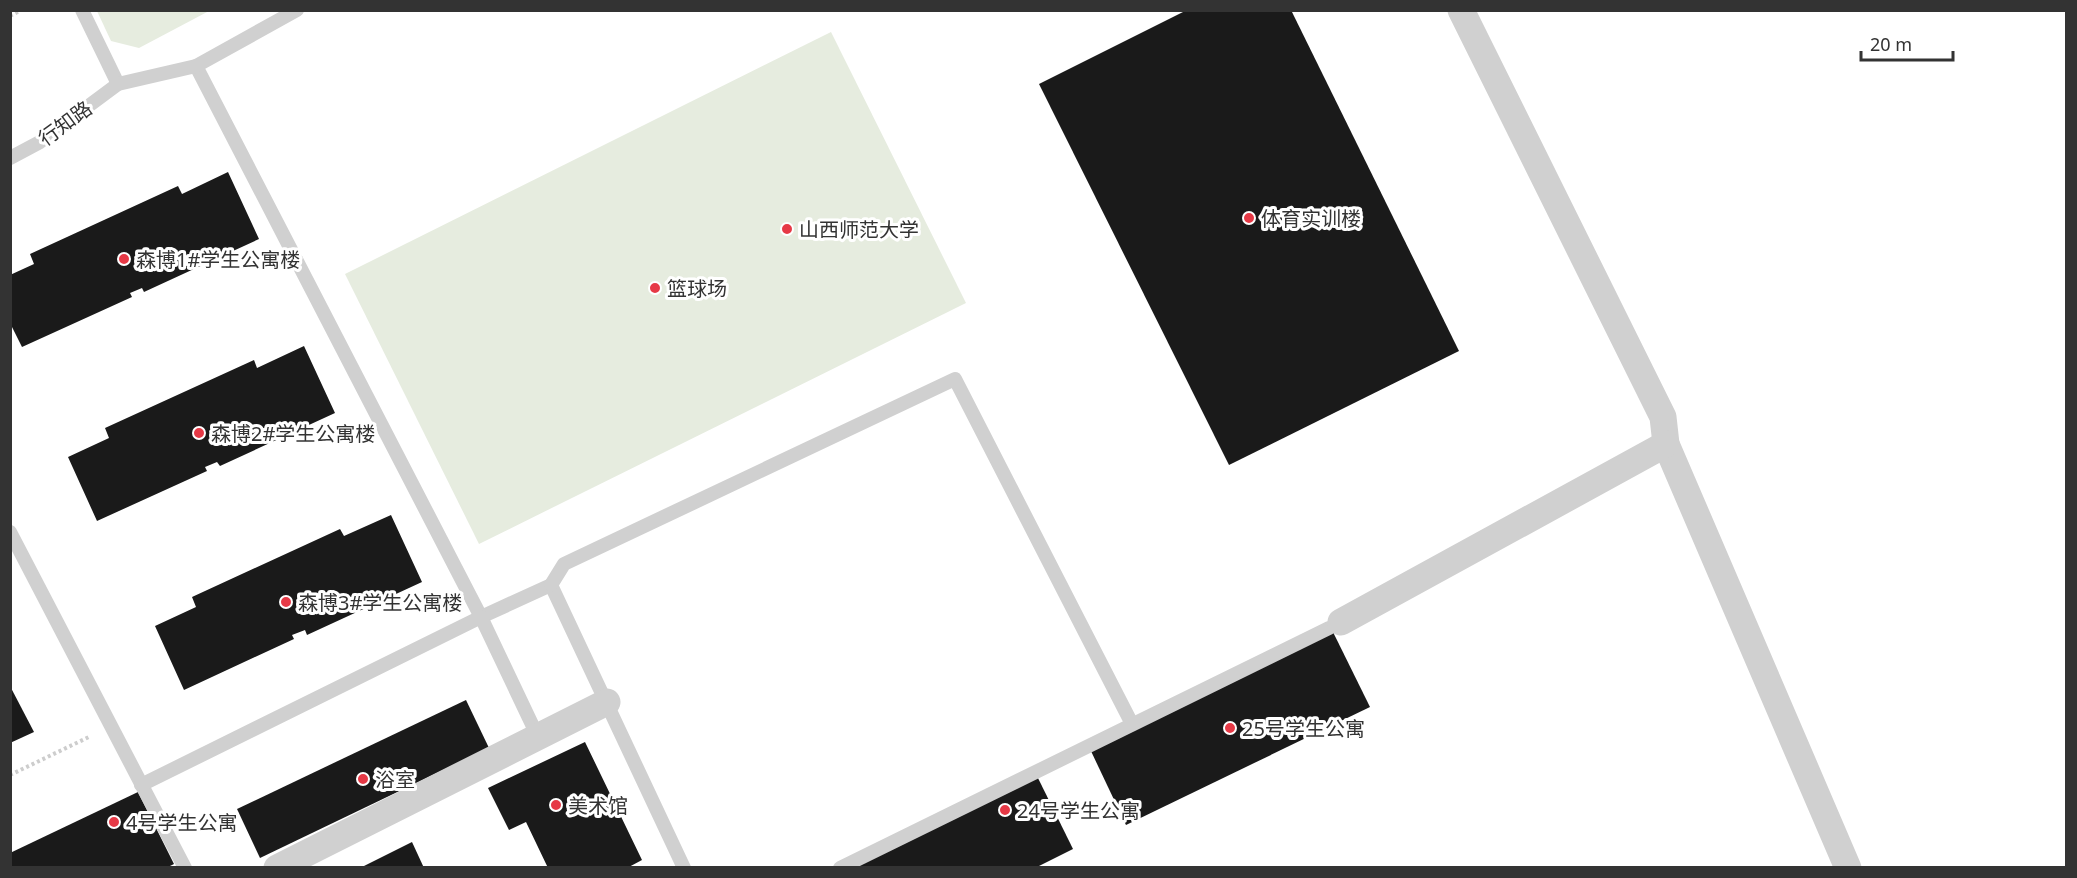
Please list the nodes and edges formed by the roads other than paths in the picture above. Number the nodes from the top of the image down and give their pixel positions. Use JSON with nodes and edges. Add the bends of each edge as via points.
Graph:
{"nodes":[{"id":1,"x":82,"y":10,"type":"edge"},
{"id":2,"x":297,"y":10,"type":"edge"},
{"id":3,"x":1461,"y":10,"type":"edge"},
{"id":4,"x":196,"y":66,"type":"junction"},
{"id":5,"x":118,"y":84,"type":"junction"},
{"id":6,"x":10,"y":158,"type":"edge"},
{"id":7,"x":1666,"y":444,"type":"junction"},
{"id":8,"x":10,"y":532,"type":"edge"},
{"id":9,"x":551,"y":585,"type":"junction"},
{"id":10,"x":481,"y":617,"type":"junction"},
{"id":11,"x":1335,"y":625,"type":"joint"},
{"id":12,"x":607,"y":702,"type":"junction"},
{"id":13,"x":1132,"y":724,"type":"junction"},
{"id":14,"x":538,"y":736,"type":"junction"},
{"id":15,"x":141,"y":785,"type":"junction"},
{"id":16,"x":184,"y":867,"type":"edge"},
{"id":17,"x":277,"y":867,"type":"edge"},
{"id":18,"x":684,"y":867,"type":"edge"},
{"id":19,"x":840,"y":867,"type":"edge"},
{"id":20,"x":1848,"y":867,"type":"edge"}],
"edges":[{"from":1,"to":5,"type":"lane"},
{"from":2,"to":4,"type":"lane"},
{"from":3,"to":7,"type":"street","via":[[1663,417]]},
{"from":4,"to":5,"type":"lane"},
{"from":4,"to":10,"type":"lane"},
{"from":5,"to":6,"type":"lane","name":"行知路","via":[[40,142]]},
{"from":7,"to":11,"type":"street"},
{"from":7,"to":20,"type":"street"},
{"from":8,"to":15,"type":"lane"},
{"from":9,"to":10,"type":"lane"},
{"from":9,"to":12,"type":"lane"},
{"from":9,"to":13,"type":"lane","via":[[564,564],[955,379]]},
{"from":10,"to":14,"type":"lane"},
{"from":10,"to":15,"type":"lane"},
{"from":11,"to":13,"type":"lane"},
{"from":12,"to":14,"type":"street"},
{"from":12,"to":18,"type":"lane"},
{"from":13,"to":19,"type":"lane"},
{"from":14,"to":17,"type":"street"},
{"from":15,"to":16,"type":"lane"}]}
